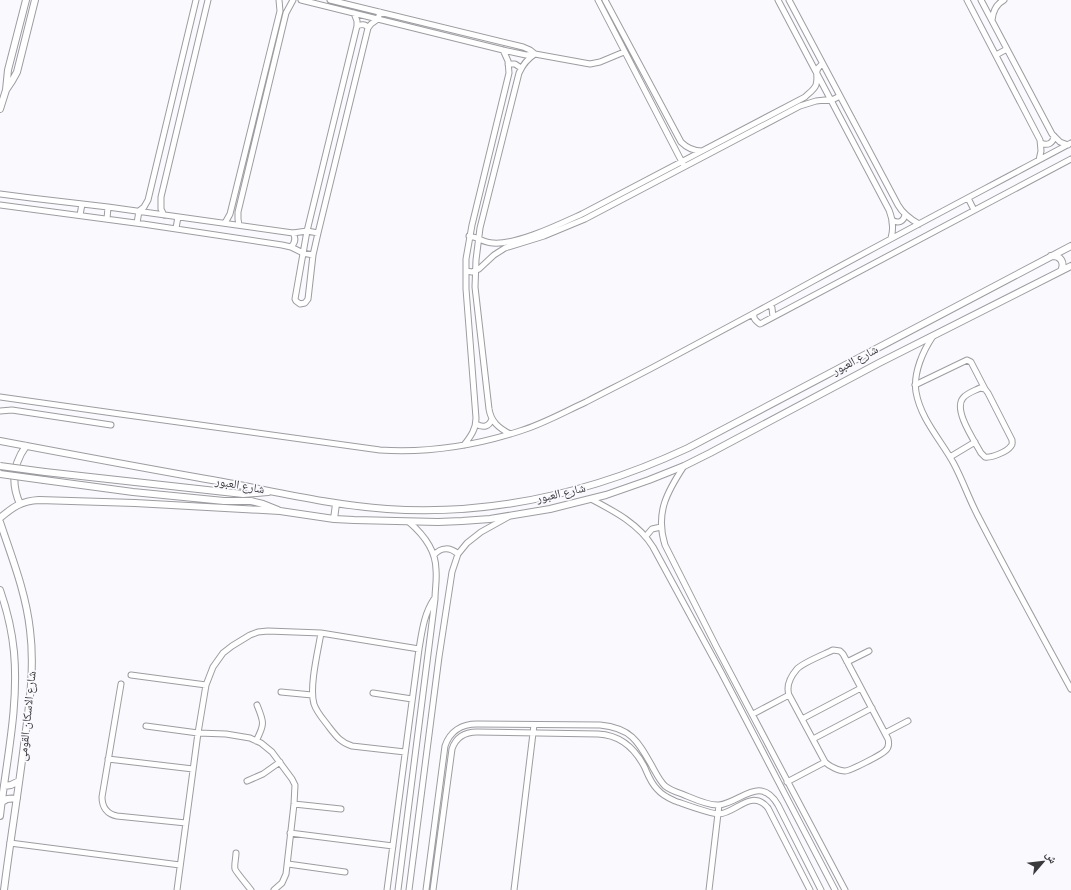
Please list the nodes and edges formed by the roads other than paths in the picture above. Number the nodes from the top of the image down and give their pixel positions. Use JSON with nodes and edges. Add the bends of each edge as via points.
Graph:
{"nodes":[{"id":1,"x":26,"y":0,"type":"edge"},
{"id":2,"x":35,"y":0,"type":"edge"},
{"id":3,"x":196,"y":0,"type":"edge"},
{"id":4,"x":208,"y":0,"type":"edge"},
{"id":5,"x":279,"y":0,"type":"edge"},
{"id":6,"x":293,"y":0,"type":"edge"},
{"id":7,"x":301,"y":0,"type":"edge"},
{"id":8,"x":330,"y":0,"type":"edge"},
{"id":9,"x":598,"y":0,"type":"edge"},
{"id":10,"x":605,"y":0,"type":"edge"},
{"id":11,"x":778,"y":0,"type":"edge"},
{"id":12,"x":789,"y":0,"type":"edge"},
{"id":13,"x":967,"y":0,"type":"edge"},
{"id":14,"x":981,"y":0,"type":"edge"},
{"id":15,"x":1000,"y":1,"type":"edge"},
{"id":16,"x":280,"y":6,"type":"junction"},
{"id":17,"x":288,"y":8,"type":"junction"},
{"id":18,"x":380,"y":12,"type":"junction"},
{"id":19,"x":354,"y":13,"type":"junction"},
{"id":20,"x":615,"y":18,"type":"junction"},
{"id":21,"x":378,"y":19,"type":"junction"},
{"id":22,"x":992,"y":20,"type":"junction"},
{"id":23,"x":609,"y":22,"type":"junction"},
{"id":24,"x":191,"y":24,"type":"junction"},
{"id":25,"x":202,"y":26,"type":"junction"},
{"id":26,"x":358,"y":26,"type":"junction"},
{"id":27,"x":368,"y":28,"type":"junction"},
{"id":28,"x":1007,"y":49,"type":"junction"},
{"id":29,"x":503,"y":50,"type":"junction"},
{"id":30,"x":624,"y":52,"type":"junction"},
{"id":31,"x":184,"y":53,"type":"junction"},
{"id":32,"x":535,"y":54,"type":"junction"},
{"id":33,"x":195,"y":55,"type":"junction"},
{"id":34,"x":996,"y":55,"type":"junction"},
{"id":35,"x":508,"y":64,"type":"junction"},
{"id":36,"x":822,"y":64,"type":"junction"},
{"id":37,"x":521,"y":68,"type":"junction"},
{"id":38,"x":816,"y":74,"type":"junction"},
{"id":39,"x":6,"y":90,"type":"junction"},
{"id":40,"x":810,"y":93,"type":"junction"},
{"id":41,"x":840,"y":96,"type":"junction"},
{"id":42,"x":831,"y":100,"type":"junction"},
{"id":43,"x":816,"y":101,"type":"junction"},
{"id":44,"x":794,"y":106,"type":"junction"},
{"id":45,"x":0,"y":109,"type":"edge"},
{"id":46,"x":497,"y":124,"type":"junction"},
{"id":47,"x":506,"y":126,"type":"junction"},
{"id":48,"x":252,"y":127,"type":"junction"},
{"id":49,"x":258,"y":128,"type":"junction"},
{"id":50,"x":1054,"y":136,"type":"junction"},
{"id":51,"x":1040,"y":143,"type":"junction"},
{"id":52,"x":1069,"y":144,"type":"edge"},
{"id":53,"x":703,"y":150,"type":"junction"},
{"id":54,"x":489,"y":158,"type":"junction"},
{"id":55,"x":1071,"y":159,"type":"edge"},
{"id":56,"x":497,"y":160,"type":"junction"},
{"id":57,"x":1039,"y":160,"type":"junction"},
{"id":58,"x":683,"y":164,"type":"junction"},
{"id":59,"x":480,"y":193,"type":"junction"},
{"id":60,"x":0,"y":194,"type":"edge"},
{"id":61,"x":488,"y":195,"type":"junction"},
{"id":62,"x":149,"y":196,"type":"junction"},
{"id":63,"x":161,"y":197,"type":"junction"},
{"id":64,"x":31,"y":198,"type":"junction"},
{"id":65,"x":968,"y":198,"type":"junction"},
{"id":66,"x":612,"y":202,"type":"junction"},
{"id":67,"x":82,"y":204,"type":"junction"},
{"id":68,"x":0,"y":205,"type":"edge"},
{"id":69,"x":108,"y":207,"type":"junction"},
{"id":70,"x":29,"y":209,"type":"junction"},
{"id":71,"x":974,"y":210,"type":"junction"},
{"id":72,"x":139,"y":211,"type":"junction"},
{"id":73,"x":230,"y":214,"type":"junction"},
{"id":74,"x":905,"y":214,"type":"junction"},
{"id":75,"x":80,"y":215,"type":"junction"},
{"id":76,"x":164,"y":215,"type":"junction"},
{"id":77,"x":238,"y":215,"type":"junction"},
{"id":78,"x":178,"y":217,"type":"junction"},
{"id":79,"x":107,"y":219,"type":"junction"},
{"id":80,"x":892,"y":220,"type":"junction"},
{"id":81,"x":137,"y":223,"type":"junction"},
{"id":82,"x":225,"y":223,"type":"junction"},
{"id":83,"x":919,"y":224,"type":"junction"},
{"id":84,"x":239,"y":225,"type":"junction"},
{"id":85,"x":176,"y":228,"type":"junction"},
{"id":86,"x":307,"y":231,"type":"junction"},
{"id":87,"x":293,"y":233,"type":"junction"},
{"id":88,"x":318,"y":233,"type":"junction"},
{"id":89,"x":469,"y":236,"type":"junction"},
{"id":90,"x":891,"y":238,"type":"junction"},
{"id":91,"x":479,"y":239,"type":"junction"},
{"id":92,"x":498,"y":243,"type":"junction"},
{"id":93,"x":1071,"y":246,"type":"edge"},
{"id":94,"x":291,"y":247,"type":"junction"},
{"id":95,"x":499,"y":252,"type":"junction"},
{"id":96,"x":303,"y":253,"type":"junction"},
{"id":97,"x":313,"y":255,"type":"junction"},
{"id":98,"x":1051,"y":256,"type":"junction"},
{"id":99,"x":1071,"y":266,"type":"edge"},
{"id":100,"x":466,"y":271,"type":"junction"},
{"id":101,"x":476,"y":271,"type":"junction"},
{"id":102,"x":1061,"y":271,"type":"junction"},
{"id":103,"x":770,"y":305,"type":"junction"},
{"id":104,"x":754,"y":314,"type":"junction"},
{"id":105,"x":773,"y":317,"type":"junction"},
{"id":106,"x":934,"y":336,"type":"junction"},
{"id":107,"x":916,"y":385,"type":"junction"},
{"id":108,"x":985,"y":389,"type":"junction"},
{"id":109,"x":0,"y":397,"type":"edge"},
{"id":110,"x":80,"y":408,"type":"junction"},
{"id":111,"x":0,"y":410,"type":"edge"},
{"id":112,"x":492,"y":419,"type":"junction"},
{"id":113,"x":78,"y":420,"type":"junction"},
{"id":114,"x":476,"y":424,"type":"junction"},
{"id":115,"x":111,"y":425,"type":"dead end"},
{"id":116,"x":510,"y":434,"type":"junction"},
{"id":117,"x":0,"y":441,"type":"edge"},
{"id":118,"x":975,"y":442,"type":"junction"},
{"id":119,"x":464,"y":445,"type":"junction"},
{"id":120,"x":26,"y":446,"type":"junction"},
{"id":121,"x":950,"y":457,"type":"junction"},
{"id":122,"x":0,"y":466,"type":"edge"},
{"id":123,"x":684,"y":466,"type":"junction"},
{"id":124,"x":0,"y":474,"type":"edge"},
{"id":125,"x":273,"y":491,"type":"junction"},
{"id":126,"x":591,"y":499,"type":"junction"},
{"id":127,"x":20,"y":504,"type":"junction"},
{"id":128,"x":336,"y":504,"type":"junction"},
{"id":129,"x":280,"y":511,"type":"junction"},
{"id":130,"x":510,"y":516,"type":"junction"},
{"id":131,"x":0,"y":518,"type":"edge"},
{"id":132,"x":334,"y":519,"type":"junction"},
{"id":133,"x":0,"y":522,"type":"edge"},
{"id":134,"x":409,"y":522,"type":"junction"},
{"id":135,"x":661,"y":527,"type":"junction"},
{"id":136,"x":646,"y":536,"type":"junction"},
{"id":137,"x":458,"y":554,"type":"junction"},
{"id":138,"x":434,"y":555,"type":"junction"},
{"id":139,"x":0,"y":590,"type":"edge"},
{"id":140,"x":435,"y":599,"type":"junction"},
{"id":141,"x":321,"y":633,"type":"junction"},
{"id":142,"x":419,"y":649,"type":"junction"},
{"id":143,"x":869,"y":650,"type":"dead end"},
{"id":144,"x":847,"y":662,"type":"junction"},
{"id":145,"x":131,"y":675,"type":"dead end"},
{"id":146,"x":121,"y":684,"type":"dead end"},
{"id":147,"x":206,"y":685,"type":"junction"},
{"id":148,"x":861,"y":688,"type":"junction"},
{"id":149,"x":1071,"y":689,"type":"edge"},
{"id":150,"x":281,"y":692,"type":"dead end"},
{"id":151,"x":374,"y":694,"type":"dead end"},
{"id":152,"x":312,"y":695,"type":"junction"},
{"id":153,"x":790,"y":695,"type":"junction"},
{"id":154,"x":412,"y":699,"type":"junction"},
{"id":155,"x":256,"y":705,"type":"dead end"},
{"id":156,"x":872,"y":708,"type":"junction"},
{"id":157,"x":753,"y":714,"type":"junction"},
{"id":158,"x":802,"y":718,"type":"junction"},
{"id":159,"x":908,"y":721,"type":"dead end"},
{"id":160,"x":534,"y":725,"type":"junction"},
{"id":161,"x":146,"y":726,"type":"dead end"},
{"id":162,"x":198,"y":733,"type":"junction"},
{"id":163,"x":533,"y":733,"type":"junction"},
{"id":164,"x":885,"y":733,"type":"junction"},
{"id":165,"x":813,"y":739,"type":"junction"},
{"id":166,"x":256,"y":740,"type":"junction"},
{"id":167,"x":405,"y":752,"type":"junction"},
{"id":168,"x":108,"y":759,"type":"junction"},
{"id":169,"x":280,"y":762,"type":"junction"},
{"id":170,"x":825,"y":762,"type":"junction"},
{"id":171,"x":193,"y":769,"type":"junction"},
{"id":172,"x":441,"y":775,"type":"junction"},
{"id":173,"x":448,"y":776,"type":"junction"},
{"id":174,"x":19,"y":781,"type":"junction"},
{"id":175,"x":247,"y":781,"type":"dead end"},
{"id":176,"x":787,"y":782,"type":"junction"},
{"id":177,"x":4,"y":786,"type":"junction"},
{"id":178,"x":17,"y":798,"type":"junction"},
{"id":179,"x":2,"y":802,"type":"junction"},
{"id":180,"x":294,"y":804,"type":"junction"},
{"id":181,"x":719,"y":805,"type":"junction"},
{"id":182,"x":340,"y":809,"type":"dead end"},
{"id":183,"x":719,"y":814,"type":"junction"},
{"id":184,"x":0,"y":816,"type":"edge"},
{"id":185,"x":186,"y":823,"type":"junction"},
{"id":186,"x":290,"y":833,"type":"junction"},
{"id":187,"x":10,"y":843,"type":"junction"},
{"id":188,"x":393,"y":846,"type":"junction"},
{"id":189,"x":236,"y":853,"type":"dead end"},
{"id":190,"x":288,"y":864,"type":"junction"},
{"id":191,"x":180,"y":866,"type":"junction"},
{"id":192,"x":345,"y":872,"type":"dead end"},
{"id":193,"x":4,"y":890,"type":"edge"},
{"id":194,"x":177,"y":890,"type":"edge"},
{"id":195,"x":251,"y":890,"type":"edge"},
{"id":196,"x":274,"y":890,"type":"edge"},
{"id":197,"x":387,"y":890,"type":"edge"},
{"id":198,"x":398,"y":890,"type":"edge"},
{"id":199,"x":409,"y":890,"type":"edge"},
{"id":200,"x":426,"y":890,"type":"edge"},
{"id":201,"x":433,"y":890,"type":"edge"},
{"id":202,"x":514,"y":890,"type":"edge"},
{"id":203,"x":709,"y":890,"type":"edge"},
{"id":204,"x":810,"y":890,"type":"edge"},
{"id":205,"x":821,"y":890,"type":"edge"},
{"id":206,"x":835,"y":890,"type":"edge"},
{"id":207,"x":844,"y":890,"type":"edge"}],
"edges":[{"from":1,"to":39,"type":"main road","via":[[8,70]]},
{"from":2,"to":39,"type":"main road","via":[[17,72]]},
{"from":3,"to":24,"type":"street"},
{"from":4,"to":25,"type":"street"},
{"from":5,"to":16,"type":"street"},
{"from":6,"to":17,"type":"street"},
{"from":7,"to":19,"type":"street"},
{"from":8,"to":18,"type":"street"},
{"from":9,"to":23,"type":"street"},
{"from":10,"to":20,"type":"street"},
{"from":11,"to":38,"type":"street"},
{"from":12,"to":36,"type":"street"},
{"from":13,"to":34,"type":"street"},
{"from":14,"to":22,"type":"street"},
{"from":15,"to":22,"type":"street","via":[[994,10]]},
{"from":16,"to":17,"type":"street"},
{"from":16,"to":48,"type":"street"},
{"from":17,"to":49,"type":"street"},
{"from":18,"to":21,"type":"street"},
{"from":18,"to":32,"type":"street","via":[[523,46]]},
{"from":19,"to":21,"type":"street"},
{"from":19,"to":26,"type":"street"},
{"from":20,"to":23,"type":"street"},
{"from":20,"to":53,"type":"street","via":[[681,142],[693,150]]},
{"from":21,"to":27,"type":"street"},
{"from":21,"to":29,"type":"street"},
{"from":22,"to":28,"type":"street"},
{"from":23,"to":30,"type":"street"},
{"from":24,"to":25,"type":"street"},
{"from":24,"to":31,"type":"street"},
{"from":25,"to":33,"type":"street"},
{"from":26,"to":27,"type":"street"},
{"from":26,"to":86,"type":"street"},
{"from":27,"to":88,"type":"street"},
{"from":28,"to":34,"type":"street"},
{"from":28,"to":50,"type":"street"},
{"from":29,"to":32,"type":"street","via":[[526,55]]},
{"from":29,"to":35,"type":"street"},
{"from":30,"to":32,"type":"street","via":[[590,64]]},
{"from":30,"to":58,"type":"street"},
{"from":31,"to":33,"type":"street"},
{"from":31,"to":62,"type":"street"},
{"from":32,"to":37,"type":"street"},
{"from":33,"to":63,"type":"street"},
{"from":34,"to":51,"type":"street"},
{"from":35,"to":37,"type":"street","via":[[515,64]]},
{"from":35,"to":46,"type":"street","via":[[509,73]]},
{"from":36,"to":38,"type":"street"},
{"from":36,"to":41,"type":"street"},
{"from":37,"to":47,"type":"street"},
{"from":38,"to":40,"type":"street","via":[[815,86]]},
{"from":38,"to":42,"type":"street"},
{"from":39,"to":45,"type":"main road"},
{"from":40,"to":43,"type":"street"},
{"from":40,"to":44,"type":"street"},
{"from":41,"to":42,"type":"street"},
{"from":41,"to":74,"type":"street"},
{"from":42,"to":43,"type":"street"},
{"from":42,"to":80,"type":"street"},
{"from":43,"to":44,"type":"street"},
{"from":44,"to":53,"type":"street"},
{"from":44,"to":58,"type":"street"},
{"from":46,"to":47,"type":"street"},
{"from":46,"to":54,"type":"street"},
{"from":47,"to":56,"type":"street"},
{"from":48,"to":49,"type":"street"},
{"from":48,"to":73,"type":"street"},
{"from":49,"to":77,"type":"street"},
{"from":50,"to":51,"type":"street","via":[[1049,144]]},
{"from":50,"to":52,"type":"street","via":[[1060,142]]},
{"from":51,"to":57,"type":"street"},
{"from":52,"to":57,"type":"street"},
{"from":53,"to":58,"type":"street"},
{"from":54,"to":56,"type":"street"},
{"from":54,"to":59,"type":"street"},
{"from":55,"to":71,"type":"street"},
{"from":56,"to":61,"type":"street"},
{"from":57,"to":65,"type":"street"},
{"from":58,"to":66,"type":"street"},
{"from":59,"to":61,"type":"street"},
{"from":59,"to":89,"type":"street"},
{"from":60,"to":64,"type":"street"},
{"from":61,"to":91,"type":"street"},
{"from":62,"to":63,"type":"street","via":[[154,200]]},
{"from":62,"to":72,"type":"street"},
{"from":63,"to":76,"type":"street"},
{"from":64,"to":67,"type":"street"},
{"from":64,"to":70,"type":"street"},
{"from":65,"to":71,"type":"street"},
{"from":65,"to":83,"type":"street"},
{"from":66,"to":92,"type":"street","via":[[520,239]]},
{"from":66,"to":95,"type":"street","via":[[585,219],[544,236],[509,246]]},
{"from":67,"to":69,"type":"street"},
{"from":67,"to":75,"type":"street"},
{"from":68,"to":70,"type":"street"},
{"from":69,"to":72,"type":"street"},
{"from":69,"to":79,"type":"street"},
{"from":70,"to":75,"type":"street"},
{"from":71,"to":105,"type":"street"},
{"from":72,"to":76,"type":"street"},
{"from":72,"to":81,"type":"street"},
{"from":73,"to":77,"type":"street"},
{"from":73,"to":82,"type":"street"},
{"from":74,"to":80,"type":"street","via":[[901,222]]},
{"from":74,"to":83,"type":"street"},
{"from":75,"to":79,"type":"street"},
{"from":76,"to":78,"type":"street"},
{"from":77,"to":84,"type":"street"},
{"from":78,"to":82,"type":"street"},
{"from":78,"to":85,"type":"street"},
{"from":79,"to":81,"type":"street"},
{"from":80,"to":90,"type":"street"},
{"from":81,"to":85,"type":"street"},
{"from":82,"to":84,"type":"street"},
{"from":83,"to":90,"type":"street"},
{"from":84,"to":87,"type":"street"},
{"from":85,"to":94,"type":"street"},
{"from":86,"to":87,"type":"street"},
{"from":86,"to":88,"type":"street"},
{"from":86,"to":96,"type":"street"},
{"from":87,"to":94,"type":"street","via":[[295,239]]},
{"from":88,"to":97,"type":"street"},
{"from":89,"to":91,"type":"street"},
{"from":89,"to":100,"type":"street"},
{"from":90,"to":103,"type":"street"},
{"from":91,"to":92,"type":"street","via":[[488,243]]},
{"from":91,"to":101,"type":"street"},
{"from":92,"to":95,"type":"street"},
{"from":93,"to":98,"type":"main road","name":"شارع العبور"},
{"from":94,"to":96,"type":"street"},
{"from":95,"to":101,"type":"street"},
{"from":96,"to":97,"type":"street"},
{"from":96,"to":97,"type":"street","via":[[295,298],[300,304],[308,299]]},
{"from":98,"to":102,"type":"main road","via":[[1061,259]]},
{"from":98,"to":128,"type":"main road","name":"شارع العبور","via":[[688,448],[619,477],[533,500],[474,508],[386,509]]},
{"from":99,"to":102,"type":"main road","name":"شارع العبور"},
{"from":100,"to":101,"type":"street"},
{"from":100,"to":114,"type":"street"},
{"from":101,"to":112,"type":"street","via":[[475,287]]},
{"from":102,"to":106,"type":"main road","name":"شارع العبور"},
{"from":103,"to":104,"type":"street"},
{"from":103,"to":105,"type":"street"},
{"from":104,"to":105,"type":"street","via":[[753,318],[760,324]]},
{"from":104,"to":116,"type":"street","via":[[564,413]]},
{"from":106,"to":107,"type":"street","via":[[921,358]]},
{"from":106,"to":123,"type":"main road","name":"شارع العبور"},
{"from":107,"to":108,"type":"street","via":[[967,360],[972,364]]},
{"from":107,"to":121,"type":"street","via":[[921,409]]},
{"from":108,"to":118,"type":"street","via":[[980,388],[966,395],[960,404],[962,418]]},
{"from":108,"to":118,"type":"street","via":[[1012,442],[1008,449],[988,458]]},
{"from":109,"to":110,"type":"street"},
{"from":110,"to":113,"type":"street","via":[[76,414]]},
{"from":110,"to":119,"type":"street","via":[[380,450],[416,451]]},
{"from":111,"to":113,"type":"street"},
{"from":112,"to":114,"type":"street","via":[[484,427]]},
{"from":112,"to":116,"type":"street","via":[[500,429]]},
{"from":113,"to":115,"type":"street"},
{"from":114,"to":119,"type":"street"},
{"from":116,"to":119,"type":"street"},
{"from":117,"to":120,"type":"main road","name":"شارع العبور"},
{"from":118,"to":121,"type":"street"},
{"from":120,"to":125,"type":"main road","name":"شارع العبور"},
{"from":120,"to":127,"type":"main road","via":[[19,456],[14,474],[15,492]]},
{"from":121,"to":149,"type":"street","via":[[978,517]]},
{"from":122,"to":125,"type":"main road","bridge":true,"via":[[236,493],[255,494]]},
{"from":123,"to":126,"type":"main road","name":"شارع العبور","via":[[628,488]]},
{"from":123,"to":135,"type":"street","via":[[666,497]]},
{"from":124,"to":129,"type":"main road","bridge":true,"via":[[133,492],[224,501],[251,501]]},
{"from":125,"to":128,"type":"main road","name":"شارع العبور"},
{"from":126,"to":130,"type":"main road","name":"شارع العبور"},
{"from":126,"to":136,"type":"street","via":[[618,514]]},
{"from":127,"to":129,"type":"main road","name":"شارع العبور","via":[[43,500]]},
{"from":127,"to":131,"type":"main road","name":"شارع العبور"},
{"from":128,"to":132,"type":"main road"},
{"from":129,"to":132,"type":"main road","name":"شارع العبور"},
{"from":130,"to":134,"type":"main road","name":"شارع العبور","via":[[462,521]]},
{"from":130,"to":137,"type":"street","via":[[474,537]]},
{"from":132,"to":134,"type":"main road","name":"شارع العبور"},
{"from":133,"to":174,"type":"main road","name":"شارع الاسكان القومى","via":[[22,588],[32,645],[32,690]]},
{"from":134,"to":138,"type":"street","via":[[425,538]]},
{"from":135,"to":136,"type":"street","via":[[652,529]]},
{"from":135,"to":157,"type":"street","via":[[669,556]]},
{"from":136,"to":206,"type":"street","via":[[721,672]]},
{"from":137,"to":138,"type":"street","via":[[446,549]]},
{"from":137,"to":199,"type":"street","via":[[452,572],[444,619]]},
{"from":138,"to":140,"type":"street"},
{"from":139,"to":177,"type":"main road","name":"شارع الاسكان القومى","via":[[10,629],[15,665],[13,712]]},
{"from":140,"to":142,"type":"street","via":[[425,618]]},
{"from":140,"to":198,"type":"street"},
{"from":141,"to":142,"type":"street"},
{"from":141,"to":147,"type":"street","via":[[268,631],[250,634],[223,653],[213,667]]},
{"from":141,"to":152,"type":"street"},
{"from":142,"to":154,"type":"street"},
{"from":143,"to":144,"type":"street"},
{"from":144,"to":148,"type":"street"},
{"from":144,"to":153,"type":"street","via":[[843,654],[833,650],[800,666],[789,684]]},
{"from":145,"to":147,"type":"street"},
{"from":146,"to":168,"type":"street"},
{"from":147,"to":162,"type":"street"},
{"from":148,"to":156,"type":"street"},
{"from":148,"to":158,"type":"street"},
{"from":150,"to":152,"type":"street"},
{"from":151,"to":154,"type":"street"},
{"from":152,"to":167,"type":"street","via":[[319,714],[343,743]]},
{"from":153,"to":157,"type":"street"},
{"from":153,"to":158,"type":"street"},
{"from":154,"to":167,"type":"street"},
{"from":155,"to":166,"type":"street","via":[[263,723]]},
{"from":156,"to":164,"type":"street"},
{"from":156,"to":165,"type":"street"},
{"from":157,"to":176,"type":"street"},
{"from":158,"to":165,"type":"street"},
{"from":159,"to":164,"type":"street"},
{"from":160,"to":163,"type":"street"},
{"from":160,"to":172,"type":"street","via":[[470,724],[459,728],[446,742]]},
{"from":160,"to":181,"type":"street","via":[[600,725],[620,729],[639,744],[657,776],[666,786],[673,791]]},
{"from":161,"to":162,"type":"street"},
{"from":162,"to":166,"type":"street","via":[[226,734]]},
{"from":162,"to":171,"type":"street"},
{"from":163,"to":173,"type":"street","via":[[465,734],[453,745]]},
{"from":163,"to":183,"type":"street","via":[[613,736],[635,752],[652,784],[663,795],[683,804]]},
{"from":163,"to":202,"type":"street"},
{"from":164,"to":170,"type":"street","via":[[889,743],[885,751],[852,769],[842,771]]},
{"from":165,"to":170,"type":"street"},
{"from":166,"to":169,"type":"street"},
{"from":167,"to":188,"type":"street"},
{"from":168,"to":171,"type":"street"},
{"from":168,"to":185,"type":"street","via":[[102,797],[107,811],[117,816]]},
{"from":169,"to":175,"type":"street"},
{"from":169,"to":180,"type":"street","via":[[294,782]]},
{"from":170,"to":176,"type":"street"},
{"from":171,"to":185,"type":"street"},
{"from":172,"to":173,"type":"street"},
{"from":172,"to":200,"type":"street"},
{"from":173,"to":201,"type":"street"},
{"from":174,"to":177,"type":"main road"},
{"from":174,"to":178,"type":"main road","name":"شارع الاسكان القومى"},
{"from":176,"to":207,"type":"street"},
{"from":177,"to":179,"type":"main road","name":"شارع الاسكان القومى"},
{"from":178,"to":179,"type":"main road"},
{"from":178,"to":187,"type":"main road","name":"شارع الاسكان القومى"},
{"from":179,"to":184,"type":"main road","name":"شارع الاسكان القومى"},
{"from":180,"to":182,"type":"street"},
{"from":180,"to":186,"type":"street"},
{"from":181,"to":183,"type":"street"},
{"from":181,"to":205,"type":"street","via":[[754,791],[771,796]]},
{"from":183,"to":203,"type":"street"},
{"from":183,"to":204,"type":"street","via":[[749,801],[765,804]]},
{"from":185,"to":191,"type":"street"},
{"from":186,"to":188,"type":"street"},
{"from":186,"to":190,"type":"street"},
{"from":187,"to":191,"type":"street"},
{"from":187,"to":193,"type":"main road","name":"شارع الاسكان القومى"},
{"from":188,"to":197,"type":"street"},
{"from":189,"to":195,"type":"street","via":[[236,872]]},
{"from":190,"to":192,"type":"street"},
{"from":190,"to":196,"type":"street","via":[[285,878]]},
{"from":191,"to":194,"type":"street"}]}
